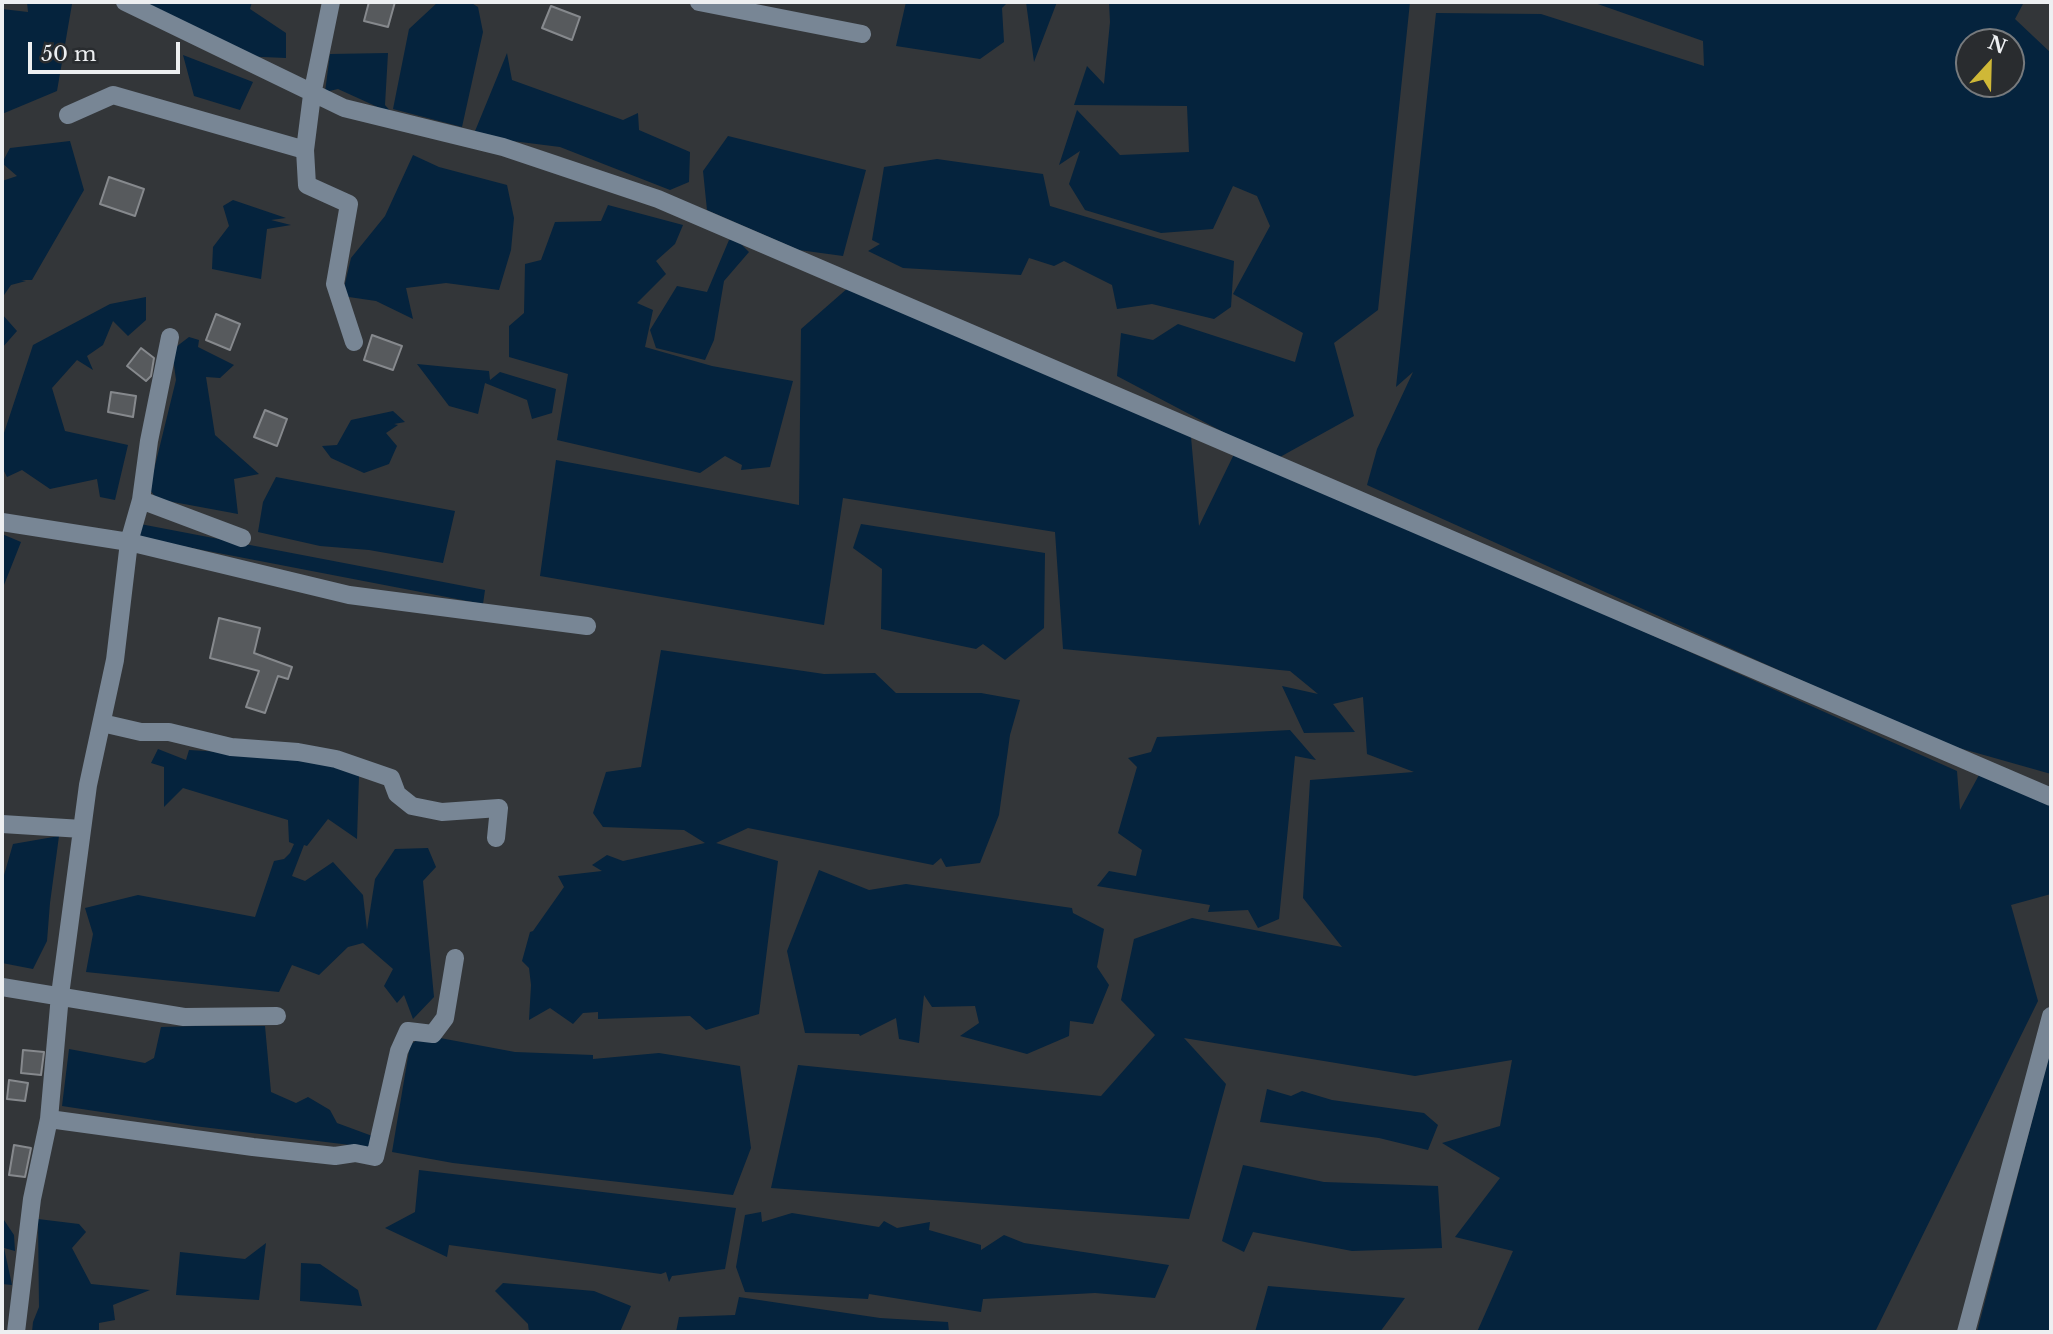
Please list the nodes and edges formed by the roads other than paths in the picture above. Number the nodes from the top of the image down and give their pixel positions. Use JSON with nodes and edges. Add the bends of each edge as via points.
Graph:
{"nodes":[{"id":1,"x":125,"y":2,"type":"edge"},
{"id":2,"x":331,"y":2,"type":"edge"},
{"id":3,"x":699,"y":2,"type":"edge"},
{"id":4,"x":862,"y":34,"type":"dead end"},
{"id":5,"x":312,"y":95,"type":"junction"},
{"id":6,"x":68,"y":115,"type":"dead end"},
{"id":7,"x":304,"y":150,"type":"junction"},
{"id":8,"x":170,"y":337,"type":"dead end"},
{"id":9,"x":354,"y":342,"type":"dead end"},
{"id":10,"x":141,"y":500,"type":"junction"},
{"id":11,"x":2,"y":522,"type":"edge"},
{"id":12,"x":242,"y":538,"type":"dead end"},
{"id":13,"x":129,"y":542,"type":"junction"},
{"id":14,"x":587,"y":626,"type":"dead end"},
{"id":15,"x":102,"y":723,"type":"junction"},
{"id":16,"x":2051,"y":797,"type":"edge"},
{"id":17,"x":2,"y":824,"type":"edge"},
{"id":18,"x":82,"y":829,"type":"junction"},
{"id":19,"x":496,"y":838,"type":"dead end"},
{"id":20,"x":455,"y":958,"type":"dead end"},
{"id":21,"x":2,"y":987,"type":"edge"},
{"id":22,"x":60,"y":995,"type":"junction"},
{"id":23,"x":277,"y":1016,"type":"dead end"},
{"id":24,"x":2051,"y":1016,"type":"edge"},
{"id":25,"x":49,"y":1119,"type":"junction"},
{"id":26,"x":16,"y":1332,"type":"edge"},
{"id":27,"x":1966,"y":1332,"type":"edge"}],
"edges":[{"from":1,"to":5,"type":"street"},
{"from":2,"to":5,"type":"street"},
{"from":3,"to":4,"type":"street"},
{"from":5,"to":7,"type":"street"},
{"from":5,"to":16,"type":"street","via":[[344,108],[503,147],[658,199]]},
{"from":6,"to":7,"type":"street","via":[[113,95]]},
{"from":7,"to":9,"type":"street","via":[[306,185],[349,204],[335,284]]},
{"from":8,"to":10,"type":"street"},
{"from":10,"to":12,"type":"street"},
{"from":10,"to":13,"type":"street"},
{"from":11,"to":13,"type":"street"},
{"from":13,"to":14,"type":"street","via":[[349,595]]},
{"from":13,"to":15,"type":"street"},
{"from":15,"to":18,"type":"street"},
{"from":15,"to":19,"type":"street","via":[[231,747],[336,759],[391,778],[397,794],[412,806],[442,812],[499,808]]},
{"from":17,"to":18,"type":"street"},
{"from":18,"to":22,"type":"street"},
{"from":20,"to":25,"type":"street","via":[[445,1018],[433,1034],[408,1031],[398,1051],[375,1157],[253,1147]]},
{"from":21,"to":22,"type":"street"},
{"from":22,"to":23,"type":"street","via":[[184,1017]]},
{"from":22,"to":25,"type":"street"},
{"from":24,"to":27,"type":"street"},
{"from":25,"to":26,"type":"street","via":[[32,1199]]}]}
